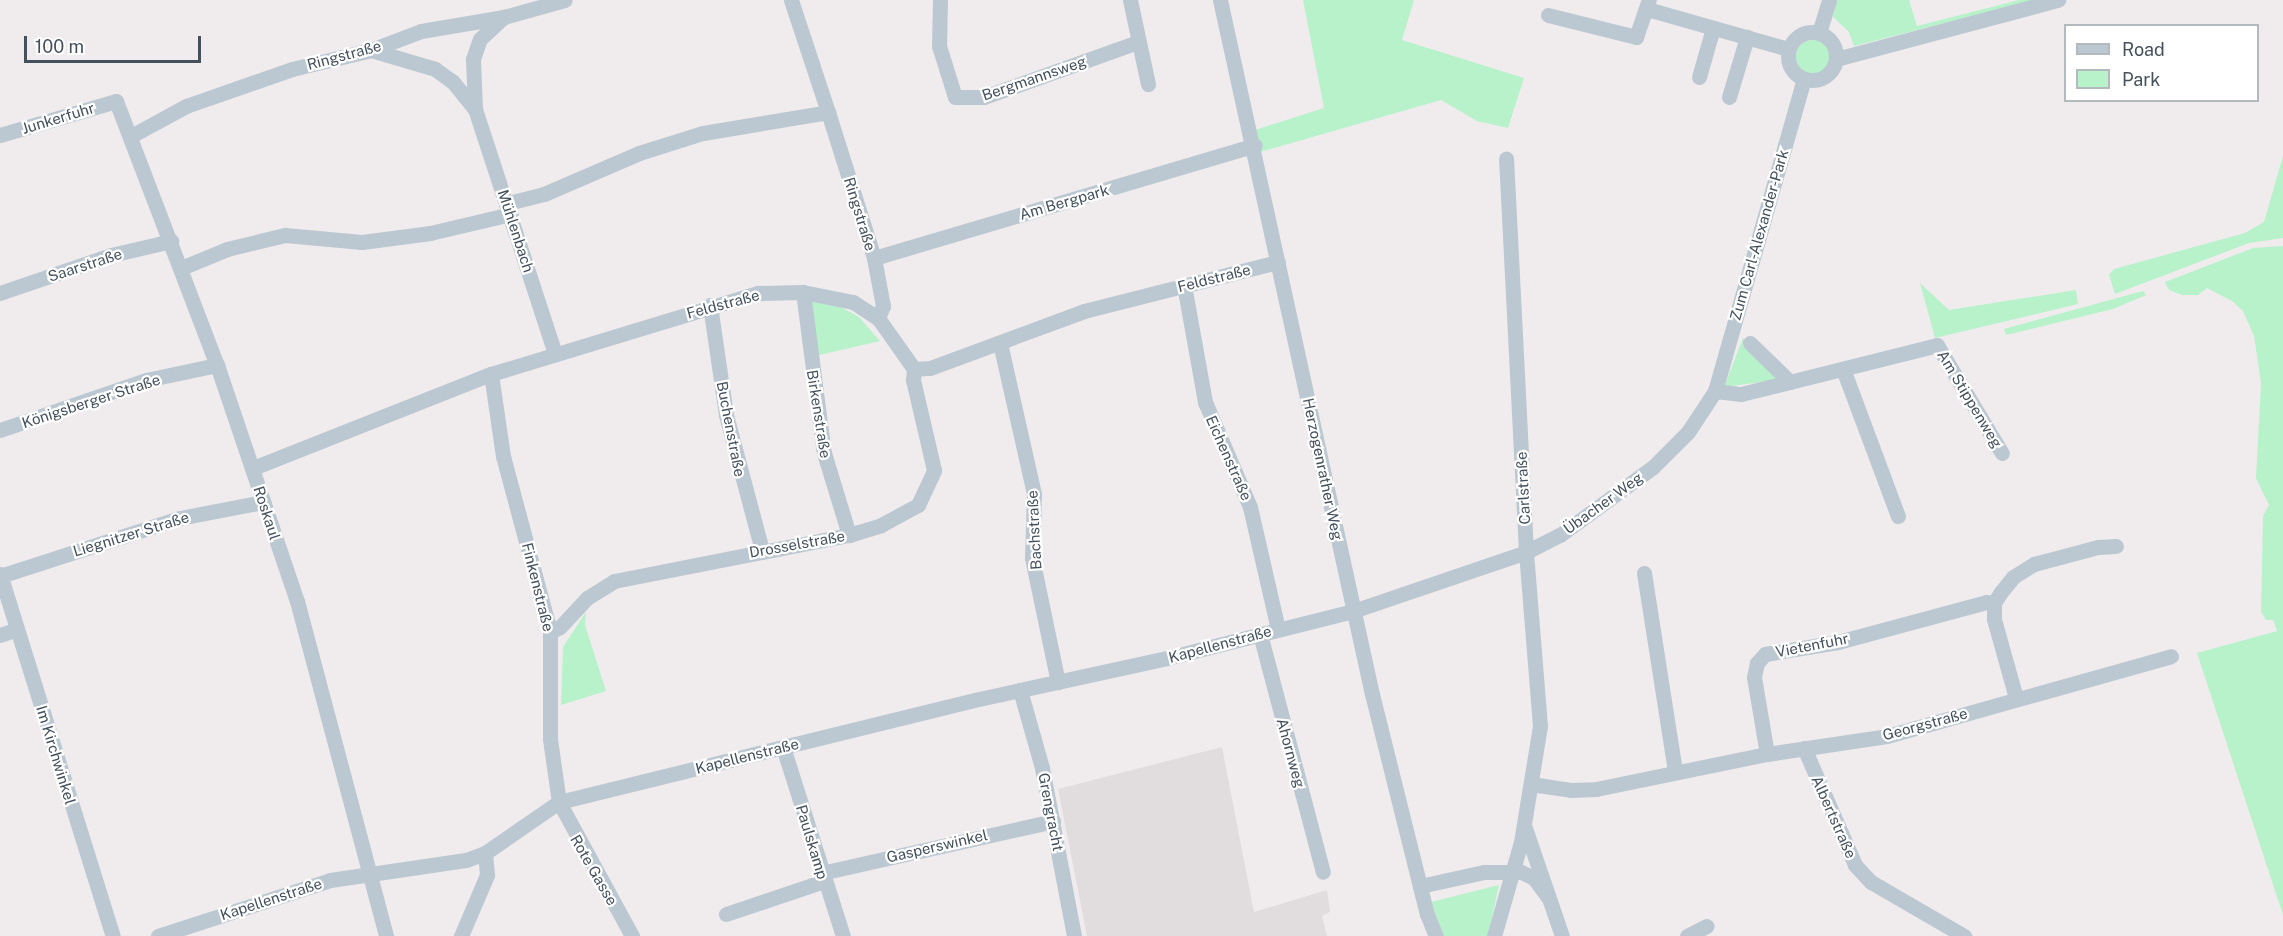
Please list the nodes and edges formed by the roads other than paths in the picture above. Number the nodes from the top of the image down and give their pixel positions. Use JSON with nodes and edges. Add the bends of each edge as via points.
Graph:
{"nodes":[{"id":1,"x":565,"y":0,"type":"edge"},
{"id":2,"x":791,"y":0,"type":"edge"},
{"id":3,"x":940,"y":0,"type":"edge"},
{"id":4,"x":1130,"y":0,"type":"edge"},
{"id":5,"x":1220,"y":0,"type":"edge"},
{"id":6,"x":1829,"y":0,"type":"edge"},
{"id":7,"x":2058,"y":0,"type":"edge"},
{"id":8,"x":1648,"y":4,"type":"edge"},
{"id":9,"x":1548,"y":15,"type":"dead end"},
{"id":10,"x":504,"y":17,"type":"junction"},
{"id":11,"x":1713,"y":27,"type":"junction"},
{"id":12,"x":1819,"y":33,"type":"junction"},
{"id":13,"x":1747,"y":37,"type":"junction"},
{"id":14,"x":1138,"y":42,"type":"junction"},
{"id":15,"x":1788,"y":49,"type":"junction"},
{"id":16,"x":371,"y":50,"type":"junction"},
{"id":17,"x":1836,"y":58,"type":"junction"},
{"id":18,"x":1699,"y":77,"type":"dead end"},
{"id":19,"x":1804,"y":79,"type":"junction"},
{"id":20,"x":1148,"y":84,"type":"dead end"},
{"id":21,"x":1729,"y":97,"type":"dead end"},
{"id":22,"x":116,"y":101,"type":"joint"},
{"id":23,"x":475,"y":110,"type":"junction"},
{"id":24,"x":828,"y":112,"type":"junction"},
{"id":25,"x":0,"y":135,"type":"edge"},
{"id":26,"x":131,"y":136,"type":"junction"},
{"id":27,"x":1255,"y":145,"type":"junction"},
{"id":28,"x":1506,"y":159,"type":"dead end"},
{"id":29,"x":510,"y":208,"type":"junction"},
{"id":30,"x":171,"y":241,"type":"junction"},
{"id":31,"x":874,"y":258,"type":"junction"},
{"id":32,"x":1278,"y":262,"type":"junction"},
{"id":33,"x":181,"y":268,"type":"junction"},
{"id":34,"x":1184,"y":285,"type":"junction"},
{"id":35,"x":803,"y":292,"type":"junction"},
{"id":36,"x":0,"y":293,"type":"edge"},
{"id":37,"x":710,"y":305,"type":"junction"},
{"id":38,"x":878,"y":318,"type":"junction"},
{"id":39,"x":1000,"y":343,"type":"junction"},
{"id":40,"x":1750,"y":343,"type":"dead end"},
{"id":41,"x":555,"y":354,"type":"junction"},
{"id":42,"x":217,"y":365,"type":"junction"},
{"id":43,"x":914,"y":369,"type":"junction"},
{"id":44,"x":1843,"y":369,"type":"junction"},
{"id":45,"x":491,"y":374,"type":"junction"},
{"id":46,"x":1790,"y":382,"type":"junction"},
{"id":47,"x":1715,"y":391,"type":"junction"},
{"id":48,"x":0,"y":430,"type":"edge"},
{"id":49,"x":2002,"y":453,"type":"dead end"},
{"id":50,"x":253,"y":468,"type":"junction"},
{"id":51,"x":263,"y":501,"type":"junction"},
{"id":52,"x":1898,"y":516,"type":"dead end"},
{"id":53,"x":849,"y":535,"type":"junction"},
{"id":54,"x":2116,"y":546,"type":"dead end"},
{"id":55,"x":762,"y":550,"type":"junction"},
{"id":56,"x":1526,"y":552,"type":"junction"},
{"id":57,"x":1644,"y":573,"type":"dead end"},
{"id":58,"x":0,"y":575,"type":"edge"},
{"id":59,"x":1994,"y":603,"type":"junction"},
{"id":60,"x":1353,"y":610,"type":"junction"},
{"id":61,"x":17,"y":629,"type":"junction"},
{"id":62,"x":1278,"y":630,"type":"junction"},
{"id":63,"x":549,"y":632,"type":"junction"},
{"id":64,"x":1260,"y":634,"type":"junction"},
{"id":65,"x":0,"y":635,"type":"edge"},
{"id":66,"x":2171,"y":656,"type":"dead end"},
{"id":67,"x":1058,"y":682,"type":"junction"},
{"id":68,"x":1020,"y":690,"type":"junction"},
{"id":69,"x":2016,"y":698,"type":"junction"},
{"id":70,"x":783,"y":747,"type":"junction"},
{"id":71,"x":1804,"y":748,"type":"junction"},
{"id":72,"x":1767,"y":754,"type":"junction"},
{"id":73,"x":1675,"y":772,"type":"junction"},
{"id":74,"x":1531,"y":784,"type":"junction"},
{"id":75,"x":559,"y":802,"type":"junction"},
{"id":76,"x":1523,"y":814,"type":"junction"},
{"id":77,"x":1053,"y":821,"type":"junction"},
{"id":78,"x":485,"y":853,"type":"junction"},
{"id":79,"x":1493,"y":871,"type":"junction"},
{"id":80,"x":369,"y":872,"type":"junction"},
{"id":81,"x":1323,"y":872,"type":"dead end"},
{"id":82,"x":1511,"y":872,"type":"junction"},
{"id":83,"x":823,"y":877,"type":"junction"},
{"id":84,"x":1420,"y":886,"type":"junction"},
{"id":85,"x":1548,"y":897,"type":"junction"},
{"id":86,"x":726,"y":914,"type":"dead end"},
{"id":87,"x":1707,"y":926,"type":"dead end"},
{"id":88,"x":113,"y":936,"type":"edge"},
{"id":89,"x":158,"y":936,"type":"edge"},
{"id":90,"x":386,"y":936,"type":"edge"},
{"id":91,"x":461,"y":936,"type":"edge"},
{"id":92,"x":632,"y":936,"type":"edge"},
{"id":93,"x":843,"y":936,"type":"edge"},
{"id":94,"x":1074,"y":936,"type":"edge"},
{"id":95,"x":1436,"y":936,"type":"edge"},
{"id":96,"x":1494,"y":936,"type":"edge"},
{"id":97,"x":1562,"y":936,"type":"edge"},
{"id":98,"x":1687,"y":936,"type":"edge"},
{"id":99,"x":1964,"y":936,"type":"edge"}],
"edges":[{"from":1,"to":10,"type":"street","name":"Ringstraße"},
{"from":2,"to":24,"type":"street","name":"Ringstraße"},
{"from":3,"to":14,"type":"street","name":"Bergmannsweg","via":[[939,46],[955,97],[984,97]]},
{"from":4,"to":14,"type":"street"},
{"from":5,"to":27,"type":"street","name":"Herzogenrather Weg"},
{"from":6,"to":12,"type":"street"},
{"from":7,"to":17,"type":"street"},
{"from":8,"to":9,"type":"street","via":[[1636,38]]},
{"from":8,"to":11,"type":"street"},
{"from":10,"to":16,"type":"street","name":"Ringstraße","via":[[421,31]]},
{"from":10,"to":23,"type":"street","name":"Mühlenbach","via":[[480,39],[473,59]]},
{"from":11,"to":13,"type":"street"},
{"from":11,"to":18,"type":"street"},
{"from":12,"to":15,"type":"street","via":[[1797,37]]},
{"from":12,"to":17,"type":"street","via":[[1832,43]]},
{"from":13,"to":15,"type":"street"},
{"from":13,"to":21,"type":"street"},
{"from":14,"to":20,"type":"street"},
{"from":15,"to":19,"type":"street","via":[[1790,68]]},
{"from":16,"to":23,"type":"street","name":"Mühlenbach","via":[[435,69],[453,82]]},
{"from":16,"to":26,"type":"street","name":"Ringstraße","via":[[292,69],[186,106]]},
{"from":17,"to":19,"type":"street","via":[[1828,74],[1812,81]]},
{"from":19,"to":47,"type":"street","name":"Zum Carl-Alexander-Park"},
{"from":22,"to":25,"type":"street","name":"Junkerfuhr"},
{"from":22,"to":26,"type":"street","name":"Roskaul"},
{"from":23,"to":29,"type":"street","name":"Mühlenbach"},
{"from":24,"to":29,"type":"street","via":[[703,133],[639,153]]},
{"from":24,"to":31,"type":"street","name":"Ringstraße"},
{"from":26,"to":30,"type":"street","name":"Roskaul"},
{"from":27,"to":31,"type":"street","name":"Am Bergpark"},
{"from":27,"to":32,"type":"street","name":"Herzogenrather Weg"},
{"from":28,"to":56,"type":"street","name":"Carlstraße"},
{"from":29,"to":33,"type":"street","via":[[429,233],[362,242],[285,236],[227,249]]},
{"from":29,"to":41,"type":"street","name":"Mühlenbach"},
{"from":30,"to":33,"type":"street","name":"Roskaul"},
{"from":30,"to":36,"type":"street","name":"Saarstraße","via":[[111,255]]},
{"from":31,"to":38,"type":"street","name":"Ringstraße","via":[[883,306]]},
{"from":32,"to":34,"type":"street","name":"Feldstraße"},
{"from":32,"to":60,"type":"street","name":"Herzogenrather Weg"},
{"from":33,"to":42,"type":"street","name":"Roskaul"},
{"from":34,"to":39,"type":"street","name":"Feldstraße","via":[[1084,311]]},
{"from":34,"to":62,"type":"street","name":"Eichenstraße","via":[[1204,402],[1250,507]]},
{"from":35,"to":37,"type":"street","name":"Feldstraße","via":[[758,292]]},
{"from":35,"to":38,"type":"street","name":"Feldstraße","via":[[853,302]]},
{"from":35,"to":53,"type":"street","name":"Birkenstraße","via":[[824,453]]},
{"from":37,"to":41,"type":"street","name":"Feldstraße"},
{"from":37,"to":55,"type":"street","name":"Buchenstraße","via":[[728,425]]},
{"from":38,"to":43,"type":"street","name":"Feldstraße"},
{"from":39,"to":43,"type":"street","name":"Feldstraße","via":[[930,368]]},
{"from":39,"to":67,"type":"street","name":"Bachstraße","via":[[1034,494],[1032,558]]},
{"from":40,"to":46,"type":"street"},
{"from":41,"to":45,"type":"street","name":"Feldstraße"},
{"from":42,"to":48,"type":"street","name":"Königsberger Straße","via":[[146,380]]},
{"from":42,"to":50,"type":"street","name":"Roskaul"},
{"from":43,"to":53,"type":"street","name":"Drosselstraße","via":[[913,380],[934,470],[931,483],[918,505],[881,525]]},
{"from":44,"to":46,"type":"street"},
{"from":44,"to":49,"type":"street","name":"Am Stippenweg","via":[[1937,345]]},
{"from":44,"to":52,"type":"street"},
{"from":45,"to":50,"type":"street","name":"Feldstraße"},
{"from":45,"to":63,"type":"street","name":"Finkenstraße","via":[[503,456]]},
{"from":46,"to":47,"type":"street","via":[[1741,394]]},
{"from":47,"to":56,"type":"street","name":"Übacher Weg","via":[[1688,432],[1653,467],[1589,517]]},
{"from":50,"to":51,"type":"street","name":"Roskaul"},
{"from":51,"to":58,"type":"street","name":"Liegnitzer Straße","via":[[180,518]]},
{"from":51,"to":80,"type":"street","name":"Roskaul","via":[[312,652]]},
{"from":53,"to":55,"type":"street","name":"Drosselstraße"},
{"from":54,"to":59,"type":"street","via":[[2034,564],[2013,577]]},
{"from":55,"to":63,"type":"street","name":"Drosselstraße","via":[[614,581],[587,598],[560,627]]},
{"from":56,"to":60,"type":"street","name":"Übacher Weg"},
{"from":56,"to":74,"type":"street","name":"Carlstraße","via":[[1539,704]]},
{"from":57,"to":73,"type":"street"},
{"from":58,"to":61,"type":"street","name":"Im Kirchwinkel"},
{"from":59,"to":69,"type":"street","via":[[1994,619]]},
{"from":59,"to":72,"type":"street","name":"Vietenfuhr","via":[[1838,642],[1765,654],[1757,663],[1754,677]]},
{"from":60,"to":62,"type":"street","name":"Kapellenstraße"},
{"from":60,"to":84,"type":"street","name":"Herzogenrather Weg"},
{"from":61,"to":65,"type":"street"},
{"from":61,"to":88,"type":"street","name":"Im Kirchwinkel"},
{"from":62,"to":64,"type":"street","name":"Kapellenstraße"},
{"from":63,"to":75,"type":"street","name":"Finkenstraße","via":[[550,739]]},
{"from":64,"to":67,"type":"street","name":"Kapellenstraße"},
{"from":64,"to":81,"type":"street","name":"Ahornweg"},
{"from":66,"to":69,"type":"street","name":"Georgstraße"},
{"from":67,"to":68,"type":"street","name":"Kapellenstraße"},
{"from":68,"to":70,"type":"street","name":"Kapellenstraße"},
{"from":68,"to":77,"type":"street","name":"Grengracht"},
{"from":69,"to":71,"type":"street","name":"Georgstraße","via":[[1887,736]]},
{"from":70,"to":75,"type":"street","name":"Kapellenstraße"},
{"from":70,"to":83,"type":"street","name":"Paulskamp"},
{"from":71,"to":72,"type":"street","name":"Georgstraße"},
{"from":71,"to":99,"type":"street","name":"Albertstraße","via":[[1855,865],[1871,882]]},
{"from":72,"to":73,"type":"street","name":"Georgstraße"},
{"from":73,"to":74,"type":"street","name":"Georgstraße","via":[[1596,789]]},
{"from":74,"to":76,"type":"street","name":"Carlstraße"},
{"from":75,"to":78,"type":"street","name":"Kapellenstraße"},
{"from":75,"to":92,"type":"street","name":"Rote Gasse"},
{"from":76,"to":79,"type":"street","name":"Carlstraße","via":[[1506,859]]},
{"from":76,"to":82,"type":"street","name":"Carlstraße","via":[[1521,842]]},
{"from":76,"to":85,"type":"street","via":[[1527,840]]},
{"from":77,"to":83,"type":"street","name":"Gasperswinkel"},
{"from":77,"to":94,"type":"street","name":"Grengracht"},
{"from":78,"to":80,"type":"street","name":"Kapellenstraße","via":[[446,864]]},
{"from":78,"to":91,"type":"street","via":[[487,875]]},
{"from":79,"to":82,"type":"street"},
{"from":79,"to":84,"type":"street"},
{"from":80,"to":89,"type":"street","name":"Kapellenstraße","via":[[330,880]]},
{"from":80,"to":90,"type":"street","name":"Roskaul"},
{"from":82,"to":85,"type":"street","via":[[1534,878]]},
{"from":82,"to":96,"type":"street","name":"Carlstraße"},
{"from":83,"to":86,"type":"street","name":"Gasperswinkel"},
{"from":83,"to":93,"type":"street","name":"Paulskamp"},
{"from":84,"to":95,"type":"street","name":"Herzogenrather Weg"},
{"from":85,"to":97,"type":"street"},
{"from":87,"to":98,"type":"street"}]}
